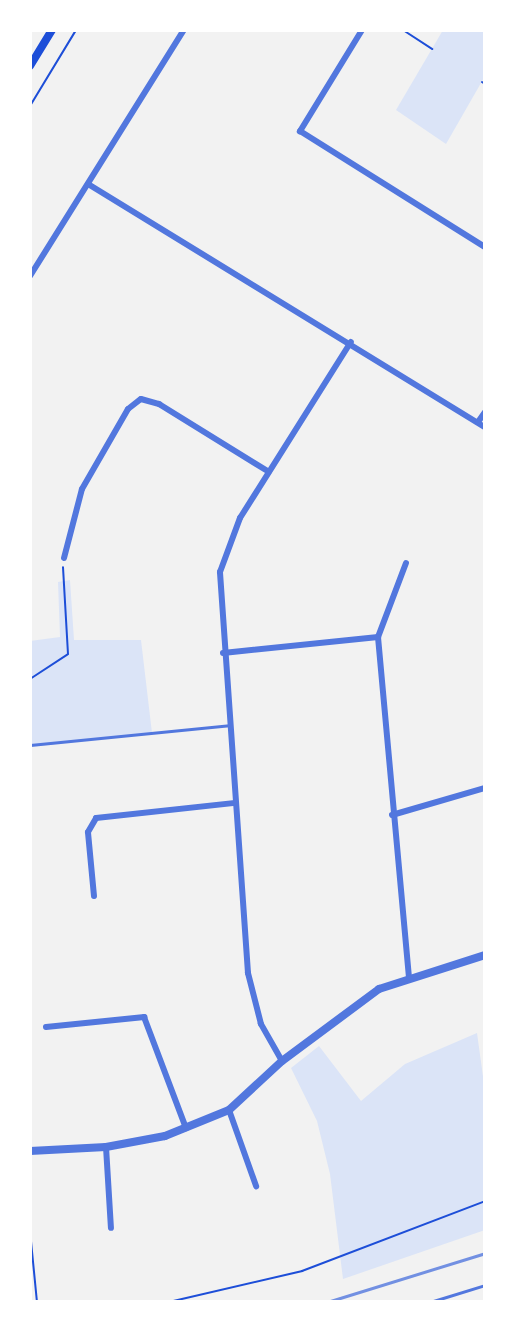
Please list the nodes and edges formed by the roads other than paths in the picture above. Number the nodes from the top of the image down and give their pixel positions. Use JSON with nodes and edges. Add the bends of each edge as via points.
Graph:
{"nodes":[{"id":1,"x":52,"y":30,"type":"edge"},
{"id":2,"x":184,"y":30,"type":"edge"},
{"id":3,"x":362,"y":30,"type":"edge"},
{"id":4,"x":30,"y":66,"type":"edge"},
{"id":5,"x":88,"y":184,"type":"junction"},
{"id":6,"x":485,"y":247,"type":"edge"},
{"id":7,"x":30,"y":276,"type":"edge"},
{"id":8,"x":351,"y":342,"type":"junction"},
{"id":9,"x":485,"y":412,"type":"edge"},
{"id":10,"x":478,"y":422,"type":"junction"},
{"id":11,"x":485,"y":427,"type":"edge"},
{"id":12,"x":269,"y":472,"type":"junction"},
{"id":13,"x":64,"y":558,"type":"road end"},
{"id":14,"x":406,"y":563,"type":"dead end"},
{"id":15,"x":378,"y":637,"type":"junction"},
{"id":16,"x":223,"y":653,"type":"junction"},
{"id":17,"x":229,"y":725,"type":"junction"},
{"id":18,"x":30,"y":745,"type":"edge"},
{"id":19,"x":485,"y":788,"type":"edge"},
{"id":20,"x":235,"y":803,"type":"junction"},
{"id":21,"x":392,"y":815,"type":"junction"},
{"id":22,"x":94,"y":896,"type":"dead end"},
{"id":23,"x":485,"y":955,"type":"edge"},
{"id":24,"x":409,"y":980,"type":"junction"},
{"id":25,"x":46,"y":1027,"type":"dead end"},
{"id":26,"x":282,"y":1061,"type":"junction"},
{"id":27,"x":229,"y":1110,"type":"junction"},
{"id":28,"x":186,"y":1128,"type":"junction"},
{"id":29,"x":106,"y":1147,"type":"junction"},
{"id":30,"x":30,"y":1151,"type":"edge"},
{"id":31,"x":256,"y":1186,"type":"dead end"},
{"id":32,"x":111,"y":1228,"type":"dead end"},
{"id":33,"x":485,"y":1285,"type":"edge"},
{"id":34,"x":430,"y":1302,"type":"edge"}],
"edges":[{"from":1,"to":4,"type":"main road"},
{"from":2,"to":5,"type":"street"},
{"from":3,"to":6,"type":"street","via":[[300,131]]},
{"from":5,"to":7,"type":"street"},
{"from":5,"to":8,"type":"street"},
{"from":8,"to":10,"type":"street"},
{"from":8,"to":12,"type":"street"},
{"from":9,"to":10,"type":"street"},
{"from":10,"to":11,"type":"street"},
{"from":12,"to":13,"type":"street","via":[[159,404],[141,399],[128,409],[82,489]]},
{"from":12,"to":16,"type":"street","via":[[222,561]]},
{"from":14,"to":15,"type":"street"},
{"from":15,"to":16,"type":"street"},
{"from":15,"to":21,"type":"street"},
{"from":16,"to":17,"type":"street"},
{"from":17,"to":18,"type":"lane"},
{"from":17,"to":20,"type":"street"},
{"from":19,"to":21,"type":"street"},
{"from":20,"to":22,"type":"street","via":[[107,815],[92,821]]},
{"from":20,"to":26,"type":"street","via":[[248,973],[261,1024]]},
{"from":21,"to":24,"type":"street"},
{"from":23,"to":24,"type":"street"},
{"from":24,"to":26,"type":"street","via":[[379,989]]},
{"from":25,"to":28,"type":"street","via":[[144,1017]]},
{"from":26,"to":27,"type":"street"},
{"from":27,"to":28,"type":"street"},
{"from":27,"to":31,"type":"street"},
{"from":28,"to":29,"type":"street"},
{"from":29,"to":30,"type":"street"},
{"from":29,"to":32,"type":"street"},
{"from":33,"to":34,"type":"lane"}]}
